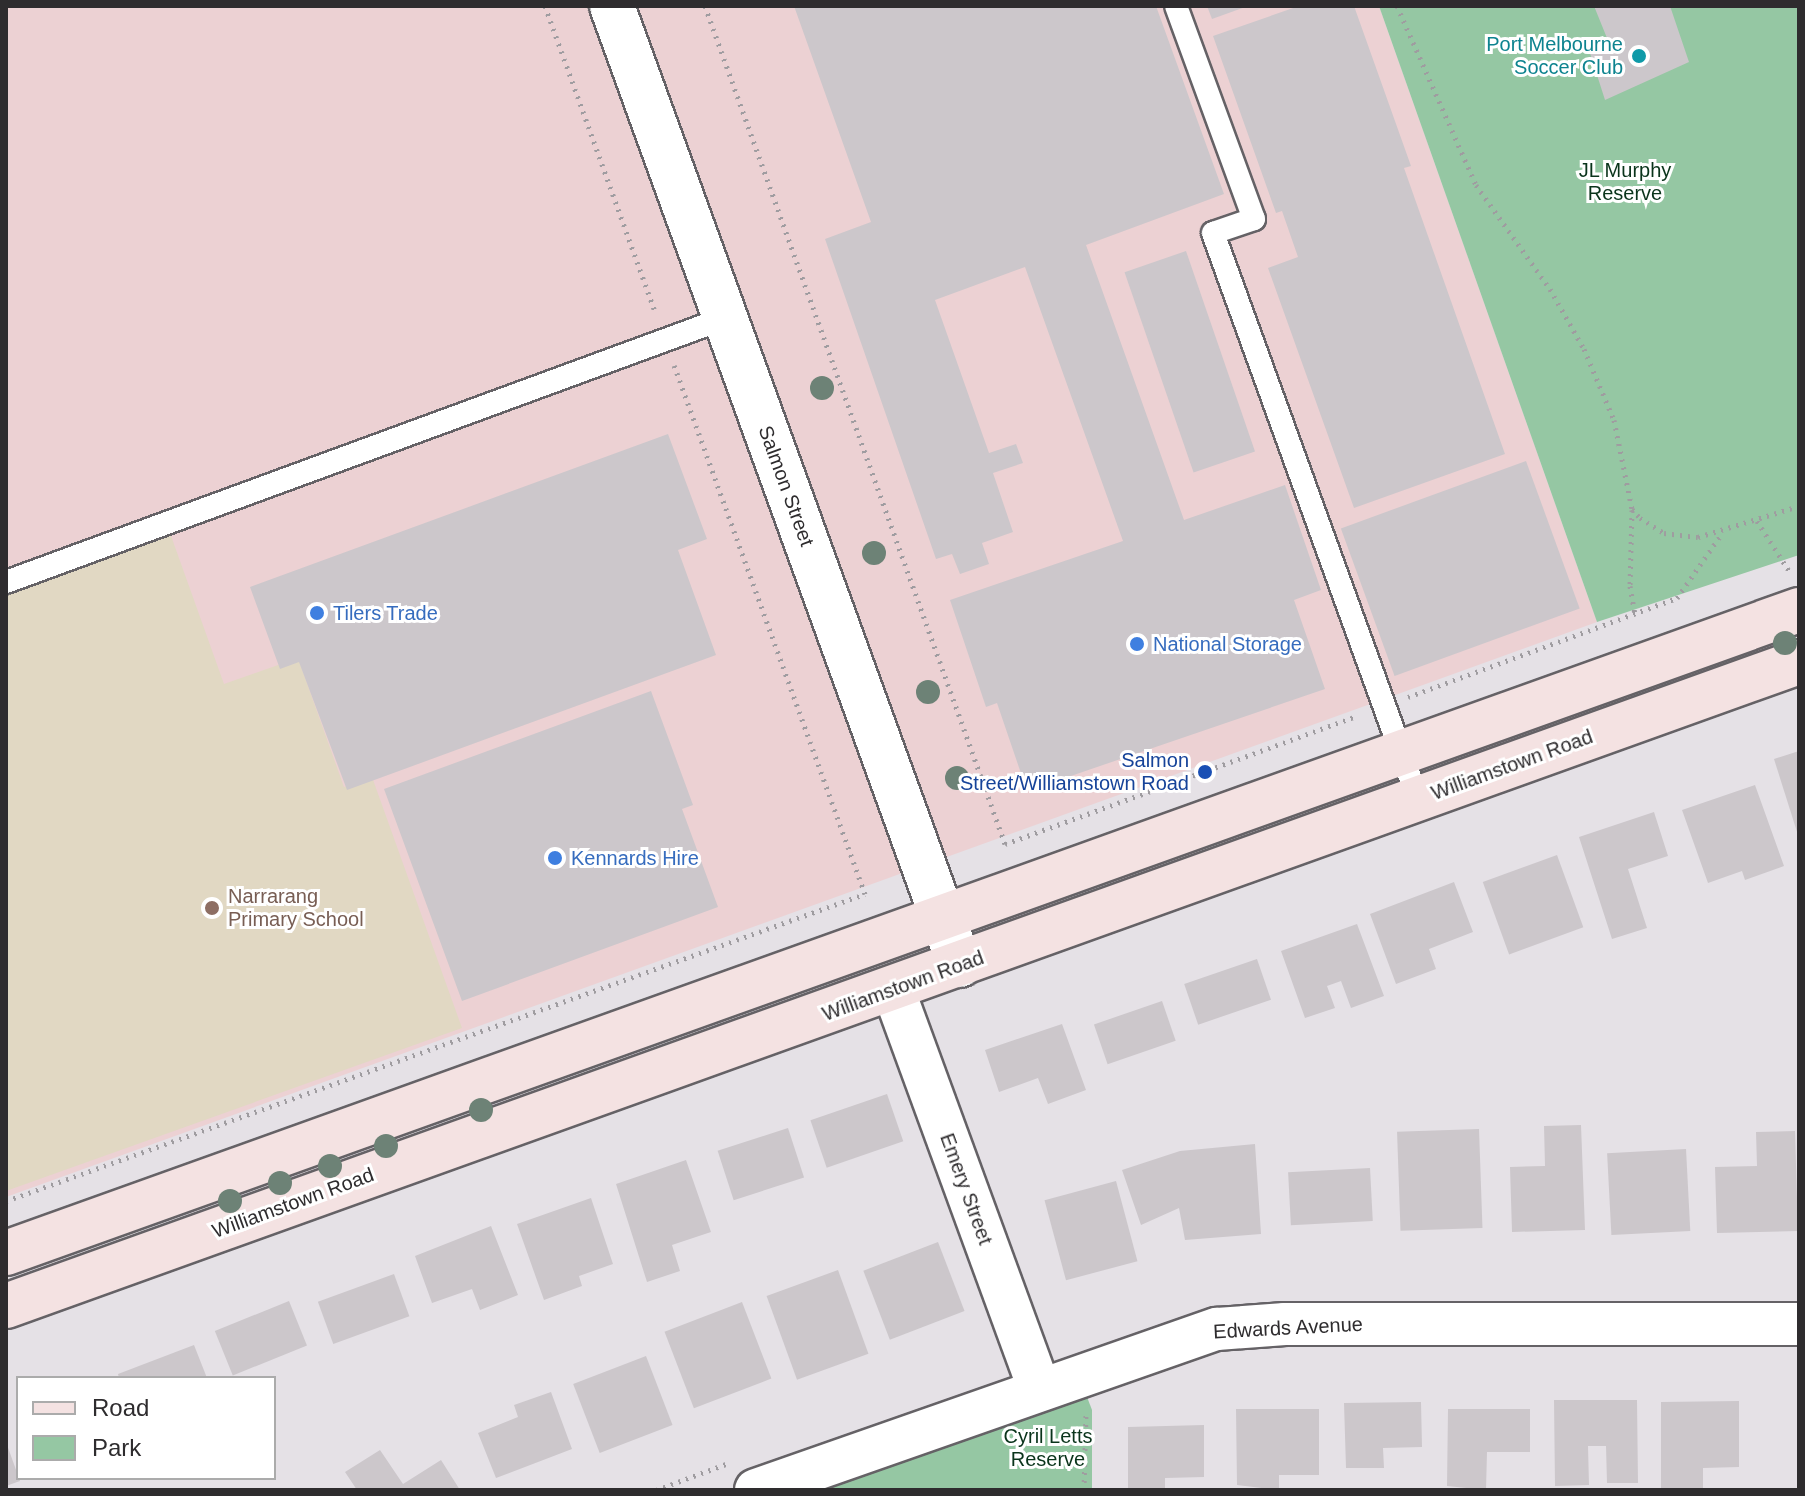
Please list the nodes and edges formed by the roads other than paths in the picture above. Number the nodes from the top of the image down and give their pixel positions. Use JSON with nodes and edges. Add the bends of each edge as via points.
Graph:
{"nodes":[{"id":1,"x":612,"y":6,"type":"edge"},
{"id":2,"x":1176,"y":6,"type":"edge"},
{"id":3,"x":725,"y":318,"type":"junction"},
{"id":4,"x":6,"y":582,"type":"edge"},
{"id":5,"x":1799,"y":610,"type":"edge"},
{"id":6,"x":1799,"y":662,"type":"edge"},
{"id":7,"x":1398,"y":750,"type":"junction"},
{"id":8,"x":1418,"y":799,"type":"junction"},
{"id":9,"x":941,"y":914,"type":"junction"},
{"id":10,"x":960,"y":965,"type":"junction"},
{"id":11,"x":893,"y":989,"type":"junction"},
{"id":12,"x":6,"y":1253,"type":"edge"},
{"id":13,"x":6,"y":1306,"type":"edge"},
{"id":14,"x":1799,"y":1324,"type":"edge"},
{"id":15,"x":1039,"y":1388,"type":"junction"},
{"id":16,"x":756,"y":1490,"type":"edge"}],
"edges":[{"from":1,"to":3,"type":"street","name":"Salmon Street"},
{"from":2,"to":7,"type":"lane","via":[[1254,219],[1213,233]]},
{"from":3,"to":4,"type":"lane"},
{"from":3,"to":9,"type":"street","name":"Salmon Street"},
{"from":5,"to":7,"type":"main road"},
{"from":6,"to":8,"type":"main road","name":"Williamstown Road"},
{"from":7,"to":8,"type":"lane"},
{"from":7,"to":9,"type":"main road"},
{"from":8,"to":10,"type":"main road","name":"Williamstown Road"},
{"from":9,"to":10,"type":"street","name":"Salmon Street"},
{"from":9,"to":12,"type":"main road"},
{"from":10,"to":11,"type":"main road","name":"Williamstown Road"},
{"from":11,"to":13,"type":"main road","name":"Williamstown Road"},
{"from":11,"to":15,"type":"street","name":"Emery Street"},
{"from":14,"to":15,"type":"street","name":"Edwards Avenue","via":[[1241,1326],[1195,1333]]},
{"from":15,"to":16,"type":"street","name":"Edwards Avenue"}]}
